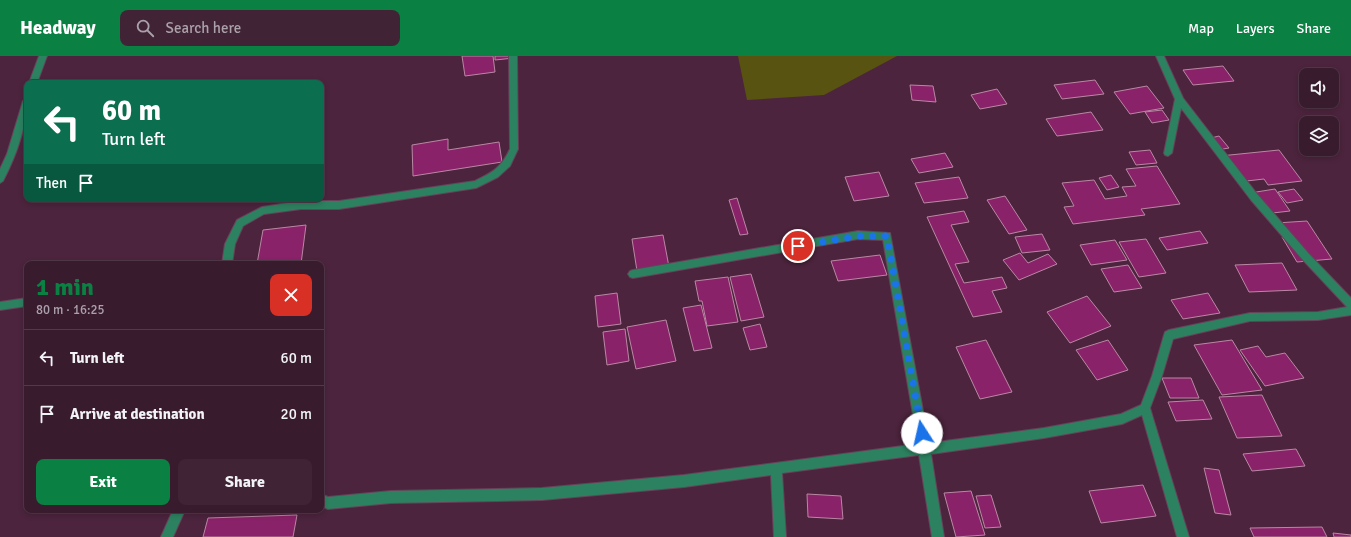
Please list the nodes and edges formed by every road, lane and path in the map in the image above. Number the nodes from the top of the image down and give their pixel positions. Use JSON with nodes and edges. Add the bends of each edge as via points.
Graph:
{"nodes":[{"id":1,"x":42,"y":56,"type":"edge"},
{"id":2,"x":513,"y":56,"type":"edge"},
{"id":3,"x":1160,"y":56,"type":"edge"},
{"id":4,"x":34,"y":80,"type":"edge"},
{"id":5,"x":1179,"y":99,"type":"junction"},
{"id":6,"x":24,"y":111,"type":"edge"},
{"id":7,"x":1168,"y":153,"type":"dead end"},
{"id":8,"x":0,"y":179,"type":"edge"},
{"id":9,"x":227,"y":261,"type":"edge"},
{"id":10,"x":633,"y":274,"type":"dead end"},
{"id":11,"x":24,"y":302,"type":"edge"},
{"id":12,"x":1351,"y":305,"type":"edge"},
{"id":13,"x":0,"y":306,"type":"edge"},
{"id":14,"x":1351,"y":311,"type":"edge"},
{"id":15,"x":1145,"y":408,"type":"junction"},
{"id":16,"x":924,"y":448,"type":"junction"},
{"id":17,"x":776,"y":468,"type":"junction"},
{"id":18,"x":324,"y":501,"type":"edge"},
{"id":19,"x":178,"y":513,"type":"edge"},
{"id":20,"x":167,"y":537,"type":"edge"},
{"id":21,"x":780,"y":537,"type":"edge"},
{"id":22,"x":938,"y":537,"type":"edge"},
{"id":23,"x":1183,"y":537,"type":"edge"}],
"edges":[{"from":1,"to":4,"type":"street"},
{"from":2,"to":9,"type":"street","via":[[514,149],[507,164],[495,175],[476,184],[339,205],[301,204],[262,211],[240,223],[230,244]]},
{"from":3,"to":5,"type":"street"},
{"from":5,"to":7,"type":"street"},
{"from":5,"to":12,"type":"street","via":[[1254,197]]},
{"from":6,"to":8,"type":"street","via":[[11,154]]},
{"from":10,"to":16,"type":"street","via":[[858,236],[887,236]]},
{"from":11,"to":13,"type":"street"},
{"from":14,"to":15,"type":"street","via":[[1318,316],[1250,317],[1169,335]]},
{"from":15,"to":16,"type":"street","via":[[1122,419],[1044,433]]},
{"from":15,"to":23,"type":"street"},
{"from":16,"to":17,"type":"street"},
{"from":16,"to":22,"type":"street"},
{"from":17,"to":18,"type":"street","via":[[684,481],[542,494],[391,497]]},
{"from":17,"to":21,"type":"street"},
{"from":19,"to":20,"type":"street"}]}
